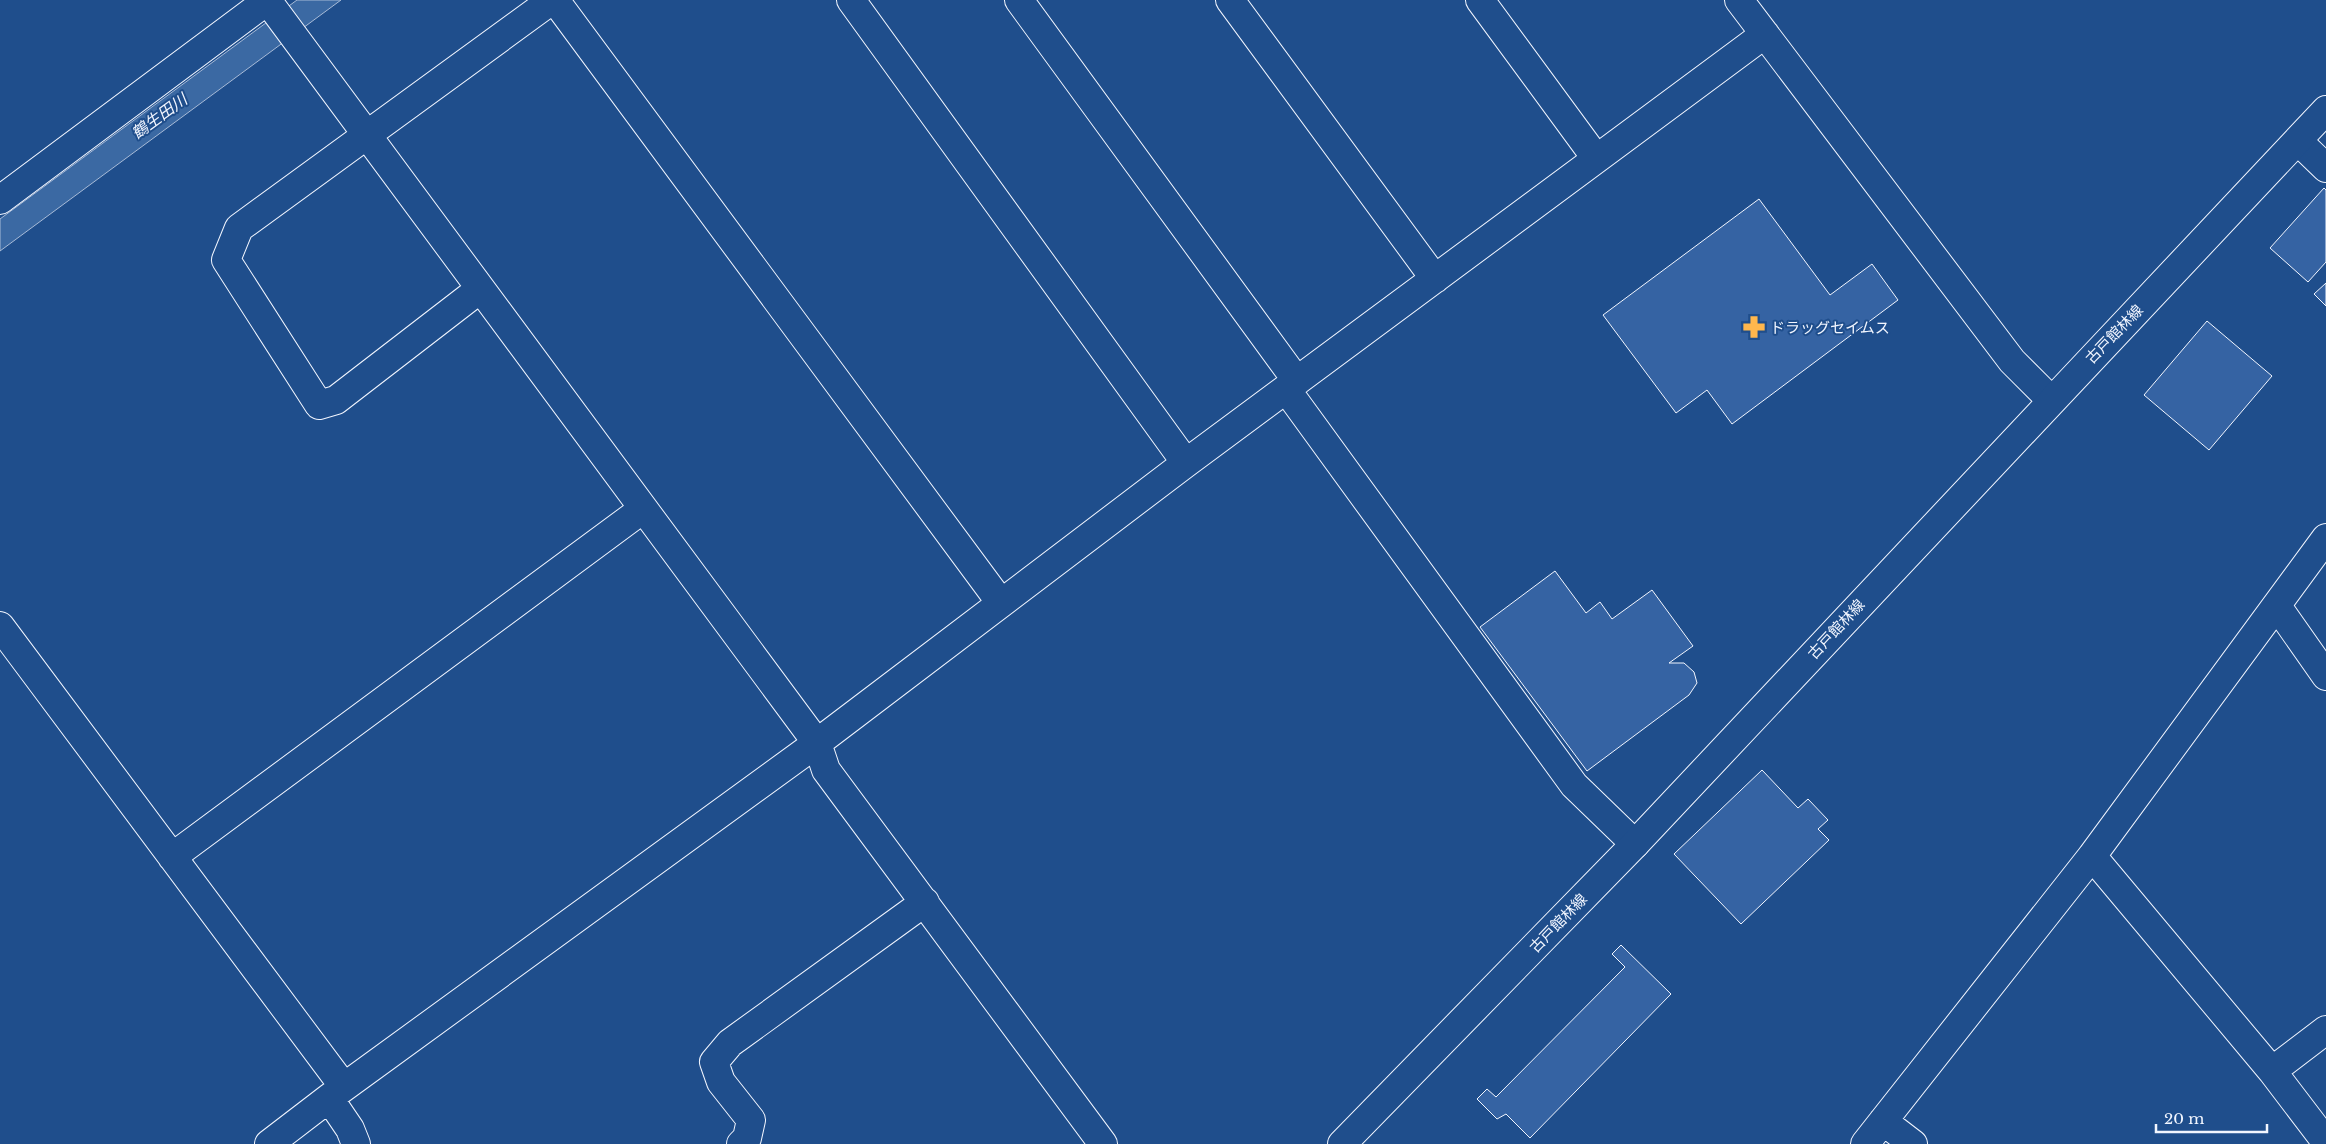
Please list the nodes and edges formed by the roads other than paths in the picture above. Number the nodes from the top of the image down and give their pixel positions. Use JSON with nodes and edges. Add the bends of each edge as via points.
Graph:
{"nodes":[{"id":1,"x":268,"y":0,"type":"edge"},
{"id":2,"x":553,"y":0,"type":"edge"},
{"id":3,"x":851,"y":0,"type":"edge"},
{"id":4,"x":1019,"y":0,"type":"edge"},
{"id":5,"x":1230,"y":0,"type":"edge"},
{"id":6,"x":1480,"y":0,"type":"edge"},
{"id":7,"x":1739,"y":0,"type":"edge"},
{"id":8,"x":1765,"y":34,"type":"junction"},
{"id":9,"x":2326,"y":110,"type":"edge"},
{"id":10,"x":367,"y":134,"type":"junction"},
{"id":11,"x":2298,"y":140,"type":"junction"},
{"id":12,"x":1596,"y":158,"type":"junction"},
{"id":13,"x":2326,"y":168,"type":"edge"},
{"id":14,"x":0,"y":200,"type":"edge"},
{"id":15,"x":1435,"y":280,"type":"junction"},
{"id":16,"x":480,"y":289,"type":"junction"},
{"id":17,"x":1291,"y":385,"type":"junction"},
{"id":18,"x":2051,"y":400,"type":"junction"},
{"id":19,"x":1186,"y":463,"type":"junction"},
{"id":20,"x":643,"y":508,"type":"junction"},
{"id":21,"x":2326,"y":538,"type":"edge"},
{"id":22,"x":1000,"y":604,"type":"junction"},
{"id":23,"x":2277,"y":606,"type":"junction"},
{"id":24,"x":0,"y":626,"type":"edge"},
{"id":25,"x":2326,"y":676,"type":"edge"},
{"id":26,"x":817,"y":744,"type":"junction"},
{"id":27,"x":1635,"y":844,"type":"junction"},
{"id":28,"x":2092,"y":856,"type":"junction"},
{"id":29,"x":172,"y":857,"type":"junction"},
{"id":30,"x":925,"y":902,"type":"junction"},
{"id":31,"x":2326,"y":1030,"type":"edge"},
{"id":32,"x":2272,"y":1071,"type":"junction"},
{"id":33,"x":337,"y":1093,"type":"junction"},
{"id":34,"x":1883,"y":1121,"type":"junction"},
{"id":35,"x":2326,"y":1142,"type":"edge"},
{"id":36,"x":269,"y":1144,"type":"edge"},
{"id":37,"x":356,"y":1144,"type":"edge"},
{"id":38,"x":741,"y":1144,"type":"edge"},
{"id":39,"x":1103,"y":1144,"type":"edge"},
{"id":40,"x":1342,"y":1144,"type":"edge"},
{"id":41,"x":1865,"y":1144,"type":"edge"},
{"id":42,"x":1913,"y":1144,"type":"edge"}],
"edges":[{"from":1,"to":10,"type":"street"},
{"from":1,"to":14,"type":"street"},
{"from":2,"to":10,"type":"street"},
{"from":2,"to":22,"type":"street"},
{"from":3,"to":19,"type":"street"},
{"from":4,"to":17,"type":"street"},
{"from":5,"to":15,"type":"street"},
{"from":6,"to":12,"type":"street"},
{"from":7,"to":8,"type":"street"},
{"from":8,"to":12,"type":"street"},
{"from":8,"to":18,"type":"street","via":[[2012,361]]},
{"from":9,"to":11,"type":"street","name":"古戸館林線"},
{"from":10,"to":16,"type":"street"},
{"from":10,"to":16,"type":"street","via":[[239,228],[226,260],[318,406],[336,400]]},
{"from":11,"to":13,"type":"street"},
{"from":11,"to":18,"type":"street","name":"古戸館林線"},
{"from":12,"to":15,"type":"street"},
{"from":15,"to":17,"type":"street"},
{"from":16,"to":20,"type":"street"},
{"from":17,"to":19,"type":"street"},
{"from":17,"to":27,"type":"street","via":[[1574,785]]},
{"from":18,"to":27,"type":"street","name":"古戸館林線"},
{"from":19,"to":22,"type":"street"},
{"from":20,"to":26,"type":"street"},
{"from":20,"to":29,"type":"street"},
{"from":21,"to":23,"type":"street"},
{"from":22,"to":26,"type":"street"},
{"from":23,"to":25,"type":"street"},
{"from":23,"to":28,"type":"street"},
{"from":24,"to":29,"type":"street"},
{"from":26,"to":30,"type":"street","via":[[826,770]]},
{"from":26,"to":33,"type":"street"},
{"from":27,"to":40,"type":"street","name":"古戸館林線"},
{"from":28,"to":32,"type":"street"},
{"from":28,"to":34,"type":"street"},
{"from":29,"to":33,"type":"street"},
{"from":30,"to":38,"type":"street","via":[[730,1043],[714,1062],[721,1082],[751,1120],[747,1138]]},
{"from":30,"to":39,"type":"street"},
{"from":31,"to":32,"type":"street"},
{"from":32,"to":35,"type":"street"},
{"from":33,"to":36,"type":"street"},
{"from":33,"to":37,"type":"street"},
{"from":34,"to":41,"type":"street"},
{"from":34,"to":42,"type":"street"}]}
